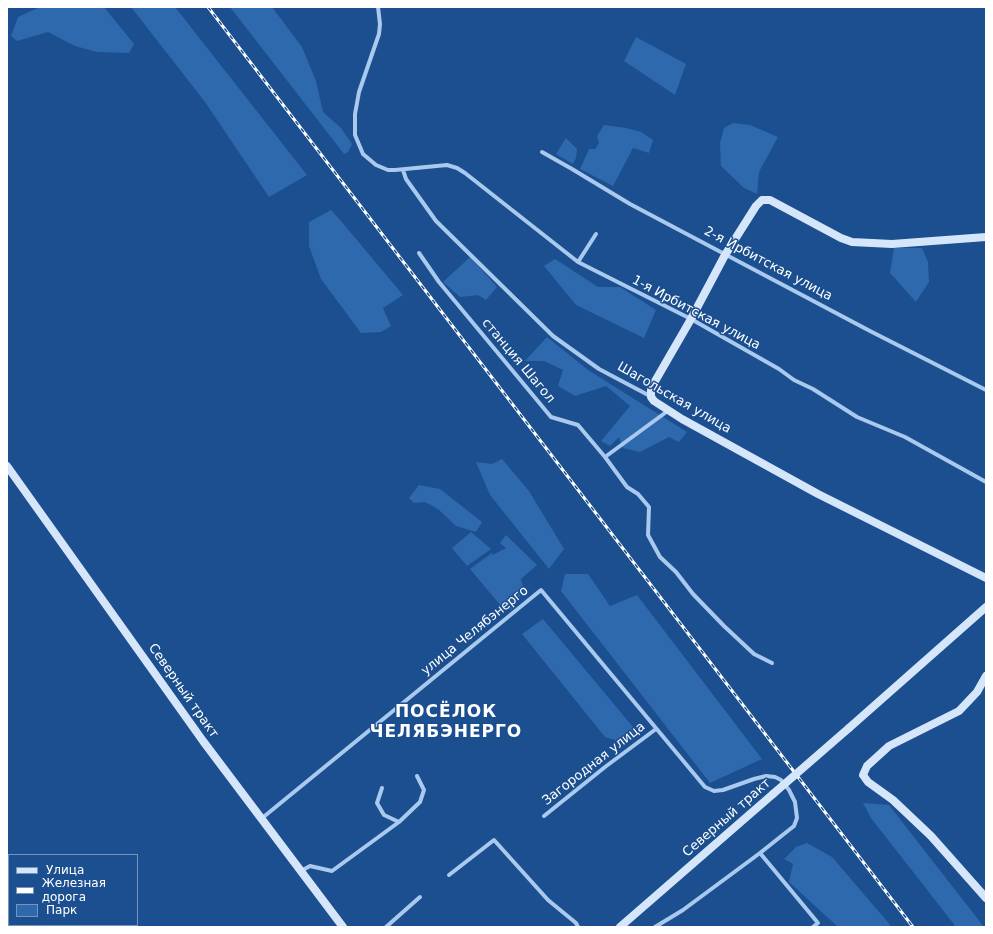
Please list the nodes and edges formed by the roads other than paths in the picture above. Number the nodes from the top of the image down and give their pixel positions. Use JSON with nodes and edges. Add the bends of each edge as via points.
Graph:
{"nodes":[{"id":1,"x":378,"y":7,"type":"edge"},
{"id":2,"x":542,"y":152,"type":"dead end"},
{"id":3,"x":403,"y":170,"type":"junction"},
{"id":4,"x":596,"y":234,"type":"dead end"},
{"id":5,"x":986,"y":238,"type":"edge"},
{"id":6,"x":419,"y":253,"type":"dead end"},
{"id":7,"x":725,"y":255,"type":"junction"},
{"id":8,"x":578,"y":262,"type":"junction"},
{"id":9,"x":691,"y":319,"type":"junction"},
{"id":10,"x":986,"y":390,"type":"edge"},
{"id":11,"x":651,"y":397,"type":"junction"},
{"id":12,"x":669,"y":410,"type":"junction"},
{"id":13,"x":605,"y":457,"type":"junction"},
{"id":14,"x":7,"y":466,"type":"edge"},
{"id":15,"x":986,"y":482,"type":"edge"},
{"id":16,"x":986,"y":578,"type":"edge"},
{"id":17,"x":986,"y":607,"type":"edge"},
{"id":18,"x":772,"y":663,"type":"dead end"},
{"id":19,"x":986,"y":676,"type":"edge"},
{"id":20,"x":656,"y":729,"type":"junction"},
{"id":21,"x":417,"y":776,"type":"dead end"},
{"id":22,"x":382,"y":788,"type":"dead end"},
{"id":23,"x":544,"y":816,"type":"dead end"},
{"id":24,"x":261,"y":819,"type":"junction"},
{"id":25,"x":399,"y":822,"type":"junction"},
{"id":26,"x":760,"y":853,"type":"junction"},
{"id":27,"x":301,"y":871,"type":"junction"},
{"id":28,"x":449,"y":875,"type":"dead end"},
{"id":29,"x":420,"y":897,"type":"dead end"},
{"id":30,"x":986,"y":898,"type":"edge"},
{"id":31,"x":343,"y":927,"type":"edge"},
{"id":32,"x":386,"y":927,"type":"edge"},
{"id":33,"x":578,"y":927,"type":"edge"},
{"id":34,"x":620,"y":927,"type":"edge"},
{"id":35,"x":655,"y":927,"type":"edge"},
{"id":36,"x":813,"y":927,"type":"edge"}],
"edges":[{"from":1,"to":3,"type":"street","name":"1-я Ирбитская улица","via":[[380,29],[359,92],[355,135],[362,154],[376,166],[388,170]]},
{"from":2,"to":7,"type":"street","name":"2-я Ирбитская улица","via":[[630,204]]},
{"from":3,"to":8,"type":"street","name":"1-я Ирбитская улица","via":[[447,165],[457,168]]},
{"from":3,"to":11,"type":"street","name":"Шагольская улица","via":[[406,179],[436,221],[553,336],[599,369]]},
{"from":4,"to":8,"type":"street"},
{"from":5,"to":7,"type":"street","via":[[892,244],[852,242],[767,199],[756,206]]},
{"from":6,"to":13,"type":"street","name":"станция Шагол","via":[[439,282],[551,417],[578,425]]},
{"from":7,"to":9,"type":"street"},
{"from":7,"to":10,"type":"street","name":"2-я Ирбитская улица"},
{"from":8,"to":9,"type":"street","name":"1-я Ирбитская улица"},
{"from":9,"to":11,"type":"street","via":[[654,383]]},
{"from":9,"to":15,"type":"street","name":"1-я Ирбитская улица","via":[[857,417],[905,437]]},
{"from":11,"to":12,"type":"street","name":"Шагольская улица"},
{"from":12,"to":13,"type":"street"},
{"from":12,"to":16,"type":"street","name":"Шагольская улица","via":[[818,494]]},
{"from":13,"to":18,"type":"street","name":"станция Шагол","via":[[627,487],[638,494],[649,507],[648,535],[660,557],[724,626],[754,654]]},
{"from":14,"to":24,"type":"street","name":"Северный тракт"},
{"from":17,"to":34,"type":"street","name":"Северный тракт","bridge":true},
{"from":19,"to":30,"type":"street","via":[[977,692],[959,712],[889,746],[867,766],[863,775],[931,836]]},
{"from":20,"to":23,"type":"street","name":"Загородная улица"},
{"from":20,"to":24,"type":"street","name":"улица Челябэнерго","via":[[541,590]]},
{"from":20,"to":26,"type":"street","name":"улица Челябэнерго","via":[[705,787],[714,791],[766,776],[781,780],[795,802],[794,826]]},
{"from":21,"to":25,"type":"street","via":[[424,790],[420,802]]},
{"from":22,"to":25,"type":"street","via":[[377,803],[384,815]]},
{"from":24,"to":27,"type":"street","name":"Северный тракт"},
{"from":25,"to":27,"type":"street","via":[[332,871],[310,866]]},
{"from":26,"to":35,"type":"street","via":[[683,910]]},
{"from":26,"to":36,"type":"street","via":[[818,923]]},
{"from":27,"to":31,"type":"street","name":"Северный тракт"},
{"from":28,"to":33,"type":"street","via":[[494,840],[548,900]]},
{"from":29,"to":32,"type":"street"}]}
